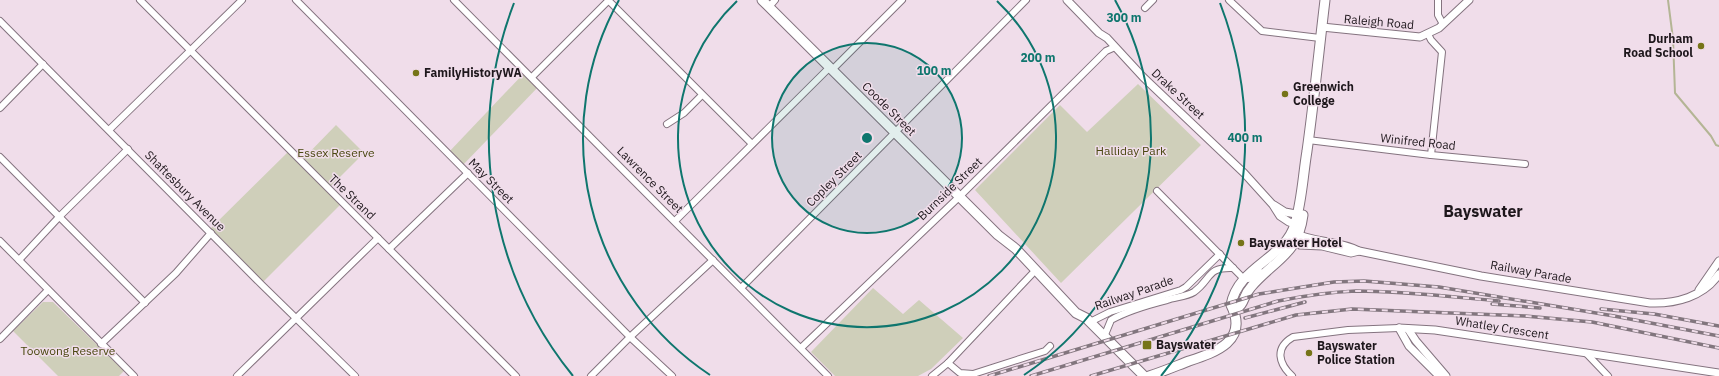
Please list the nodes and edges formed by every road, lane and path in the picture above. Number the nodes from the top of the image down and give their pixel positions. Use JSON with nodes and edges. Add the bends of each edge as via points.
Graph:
{"nodes":[{"id":1,"x":140,"y":0,"type":"edge"},
{"id":2,"x":242,"y":0,"type":"edge"},
{"id":3,"x":296,"y":0,"type":"edge"},
{"id":4,"x":454,"y":0,"type":"edge"},
{"id":5,"x":608,"y":0,"type":"edge"},
{"id":6,"x":902,"y":0,"type":"edge"},
{"id":7,"x":1026,"y":0,"type":"edge"},
{"id":8,"x":1067,"y":0,"type":"edge"},
{"id":9,"x":1153,"y":0,"type":"edge"},
{"id":10,"x":1229,"y":0,"type":"edge"},
{"id":11,"x":1325,"y":0,"type":"edge"},
{"id":12,"x":1438,"y":0,"type":"edge"},
{"id":13,"x":1469,"y":0,"type":"edge"},
{"id":14,"x":769,"y":2,"type":"edge"},
{"id":15,"x":1145,"y":8,"type":"dead end"},
{"id":16,"x":0,"y":21,"type":"edge"},
{"id":17,"x":1443,"y":24,"type":"junction"},
{"id":18,"x":1322,"y":27,"type":"junction"},
{"id":19,"x":1428,"y":34,"type":"junction"},
{"id":20,"x":1320,"y":38,"type":"junction"},
{"id":21,"x":1115,"y":47,"type":"junction"},
{"id":22,"x":191,"y":51,"type":"junction"},
{"id":23,"x":43,"y":64,"type":"junction"},
{"id":24,"x":831,"y":68,"type":"junction"},
{"id":25,"x":532,"y":77,"type":"junction"},
{"id":26,"x":702,"y":95,"type":"junction"},
{"id":27,"x":0,"y":108,"type":"edge"},
{"id":28,"x":667,"y":124,"type":"dead end"},
{"id":29,"x":109,"y":130,"type":"junction"},
{"id":30,"x":896,"y":133,"type":"junction"},
{"id":31,"x":1308,"y":140,"type":"junction"},
{"id":32,"x":752,"y":144,"type":"junction"},
{"id":33,"x":128,"y":149,"type":"junction"},
{"id":34,"x":1431,"y":155,"type":"junction"},
{"id":35,"x":0,"y":157,"type":"edge"},
{"id":36,"x":1525,"y":164,"type":"dead end"},
{"id":37,"x":468,"y":173,"type":"junction"},
{"id":38,"x":1157,"y":191,"type":"dead end"},
{"id":39,"x":959,"y":196,"type":"junction"},
{"id":40,"x":59,"y":217,"type":"junction"},
{"id":41,"x":675,"y":221,"type":"junction"},
{"id":42,"x":1296,"y":228,"type":"junction"},
{"id":43,"x":211,"y":233,"type":"junction"},
{"id":44,"x":998,"y":235,"type":"junction"},
{"id":45,"x":378,"y":238,"type":"junction"},
{"id":46,"x":0,"y":241,"type":"edge"},
{"id":47,"x":389,"y":249,"type":"junction"},
{"id":48,"x":1220,"y":254,"type":"junction"},
{"id":49,"x":19,"y":260,"type":"junction"},
{"id":50,"x":713,"y":260,"type":"junction"},
{"id":51,"x":1719,"y":261,"type":"edge"},
{"id":52,"x":1273,"y":267,"type":"junction"},
{"id":53,"x":1233,"y":268,"type":"junction"},
{"id":54,"x":1032,"y":274,"type":"junction"},
{"id":55,"x":1719,"y":274,"type":"edge"},
{"id":56,"x":1243,"y":278,"type":"junction"},
{"id":57,"x":741,"y":288,"type":"junction"},
{"id":58,"x":1052,"y":289,"type":"junction"},
{"id":59,"x":48,"y":290,"type":"junction"},
{"id":60,"x":1698,"y":292,"type":"junction"},
{"id":61,"x":145,"y":303,"type":"junction"},
{"id":62,"x":1234,"y":311,"type":"junction"},
{"id":63,"x":1076,"y":313,"type":"junction"},
{"id":64,"x":297,"y":318,"type":"junction"},
{"id":65,"x":1090,"y":322,"type":"junction"},
{"id":66,"x":1399,"y":328,"type":"junction"},
{"id":67,"x":1408,"y":328,"type":"junction"},
{"id":68,"x":630,"y":336,"type":"junction"},
{"id":69,"x":1104,"y":337,"type":"junction"},
{"id":70,"x":0,"y":338,"type":"edge"},
{"id":71,"x":101,"y":344,"type":"junction"},
{"id":72,"x":1050,"y":346,"type":"dead end"},
{"id":73,"x":802,"y":348,"type":"junction"},
{"id":74,"x":1586,"y":353,"type":"junction"},
{"id":75,"x":948,"y":363,"type":"junction"},
{"id":76,"x":1719,"y":373,"type":"edge"},
{"id":77,"x":134,"y":376,"type":"edge"},
{"id":78,"x":237,"y":376,"type":"edge"},
{"id":79,"x":355,"y":376,"type":"edge"},
{"id":80,"x":516,"y":376,"type":"edge"},
{"id":81,"x":591,"y":376,"type":"edge"},
{"id":82,"x":672,"y":376,"type":"edge"},
{"id":83,"x":828,"y":376,"type":"edge"},
{"id":84,"x":932,"y":376,"type":"edge"},
{"id":85,"x":1135,"y":376,"type":"edge"},
{"id":86,"x":1144,"y":376,"type":"edge"},
{"id":87,"x":1148,"y":376,"type":"edge"},
{"id":88,"x":1292,"y":376,"type":"edge"},
{"id":89,"x":1439,"y":376,"type":"edge"},
{"id":90,"x":1446,"y":376,"type":"edge"},
{"id":91,"x":1608,"y":376,"type":"edge"}],
"edges":[{"from":1,"to":22,"type":"street","name":"The Strand"},
{"from":2,"to":22,"type":"street"},
{"from":3,"to":37,"type":"street","name":"May Street"},
{"from":4,"to":25,"type":"street","name":"Lawrence Street"},
{"from":5,"to":25,"type":"street"},
{"from":5,"to":26,"type":"street"},
{"from":6,"to":24,"type":"street"},
{"from":7,"to":30,"type":"street","name":"Copley Street"},
{"from":8,"to":21,"type":"street","name":"Drake Street"},
{"from":9,"to":15,"type":"street"},
{"from":10,"to":20,"type":"street","via":[[1262,31]]},
{"from":11,"to":18,"type":"main road"},
{"from":12,"to":17,"type":"street","via":[[1438,15]]},
{"from":13,"to":17,"type":"street","name":"Raleigh Road"},
{"from":14,"to":24,"type":"main road","name":"Coode Street"},
{"from":16,"to":23,"type":"street","name":"Shaftesbury Avenue"},
{"from":17,"to":19,"type":"street","name":"Raleigh Road"},
{"from":18,"to":19,"type":"street","name":"Raleigh Road","via":[[1409,37]]},
{"from":18,"to":20,"type":"main road"},
{"from":19,"to":34,"type":"street","via":[[1442,52]]},
{"from":20,"to":31,"type":"main road"},
{"from":21,"to":39,"type":"street","name":"Burnside Street","via":[[1106,51]]},
{"from":21,"to":42,"type":"street","name":"Drake Street","via":[[1244,173],[1280,216]]},
{"from":22,"to":29,"type":"street"},
{"from":22,"to":45,"type":"street","name":"The Strand"},
{"from":23,"to":27,"type":"street"},
{"from":23,"to":29,"type":"street","name":"Shaftesbury Avenue"},
{"from":24,"to":30,"type":"main road","name":"Coode Street"},
{"from":24,"to":32,"type":"street"},
{"from":25,"to":41,"type":"street","name":"Lawrence Street"},
{"from":26,"to":28,"type":"street","via":[[684,113]]},
{"from":26,"to":32,"type":"street"},
{"from":29,"to":33,"type":"street","name":"Shaftesbury Avenue"},
{"from":30,"to":39,"type":"main road","name":"Coode Street"},
{"from":30,"to":57,"type":"street","name":"Copley Street"},
{"from":31,"to":34,"type":"street","name":"Winifred Road"},
{"from":31,"to":42,"type":"main road"},
{"from":32,"to":41,"type":"street"},
{"from":33,"to":40,"type":"street"},
{"from":33,"to":43,"type":"street","name":"Shaftesbury Avenue"},
{"from":34,"to":36,"type":"street","name":"Winifred Road"},
{"from":35,"to":40,"type":"street"},
{"from":37,"to":47,"type":"street"},
{"from":37,"to":68,"type":"street","name":"May Street"},
{"from":38,"to":48,"type":"street"},
{"from":39,"to":44,"type":"main road","name":"Coode Street"},
{"from":39,"to":73,"type":"street","name":"Burnside Street"},
{"from":40,"to":49,"type":"street"},
{"from":40,"to":61,"type":"street"},
{"from":41,"to":50,"type":"street","name":"Lawrence Street"},
{"from":42,"to":52,"type":"main road"},
{"from":42,"to":56,"type":"main road"},
{"from":42,"to":60,"type":"street","name":"Railway Parade","via":[[1322,246],[1351,253],[1359,251],[1481,276],[1639,302],[1672,303]]},
{"from":43,"to":61,"type":"street"},
{"from":43,"to":64,"type":"street","name":"Shaftesbury Avenue"},
{"from":44,"to":54,"type":"main road","name":"Coode Street","via":[[1004,245]]},
{"from":44,"to":58,"type":"main road","name":"Coode Street","via":[[1016,249],[1046,279]]},
{"from":45,"to":47,"type":"street","name":"The Strand"},
{"from":45,"to":64,"type":"street"},
{"from":46,"to":49,"type":"street"},
{"from":47,"to":80,"type":"street","name":"The Strand"},
{"from":48,"to":53,"type":"street"},
{"from":48,"to":65,"type":"street","name":"Railway Parade","via":[[1181,290],[1110,312]]},
{"from":49,"to":59,"type":"street"},
{"from":50,"to":57,"type":"street","name":"Lawrence Street"},
{"from":50,"to":68,"type":"street"},
{"from":51,"to":60,"type":"street","name":"Railway Parade"},
{"from":52,"to":56,"type":"street","via":[[1266,267],[1248,280]]},
{"from":52,"to":62,"type":"main road","via":[[1252,285],[1242,306]]},
{"from":53,"to":56,"type":"street"},
{"from":53,"to":69,"type":"street","name":"Railway Parade","via":[[1215,269],[1194,292],[1111,320]]},
{"from":54,"to":58,"type":"main road","name":"Coode Street"},
{"from":54,"to":75,"type":"street"},
{"from":55,"to":60,"type":"street","name":"Railway Parade","via":[[1711,285]]},
{"from":56,"to":62,"type":"main road","via":[[1232,295],[1231,305]]},
{"from":57,"to":73,"type":"street","name":"Lawrence Street"},
{"from":58,"to":63,"type":"main road","name":"Coode Street"},
{"from":59,"to":70,"type":"street"},
{"from":59,"to":71,"type":"street"},
{"from":61,"to":71,"type":"street"},
{"from":62,"to":87,"type":"main road","via":[[1235,330],[1227,344],[1217,352]]},
{"from":63,"to":65,"type":"main road","name":"Coode Street"},
{"from":63,"to":85,"type":"main road","name":"Coode Street","via":[[1079,320]]},
{"from":64,"to":78,"type":"street"},
{"from":64,"to":79,"type":"street","name":"Shaftesbury Avenue"},
{"from":65,"to":69,"type":"main road","name":"Coode Street"},
{"from":66,"to":67,"type":"street","name":"Whatley Crescent"},
{"from":66,"to":88,"type":"street","name":"Whatley Crescent","via":[[1348,330],[1289,339],[1283,346],[1281,356],[1282,363]]},
{"from":66,"to":89,"type":"street","via":[[1409,346]]},
{"from":67,"to":74,"type":"street","name":"Whatley Crescent"},
{"from":67,"to":90,"type":"street"},
{"from":68,"to":81,"type":"street"},
{"from":68,"to":82,"type":"street","name":"May Street"},
{"from":69,"to":86,"type":"main road","name":"Coode Street"},
{"from":71,"to":77,"type":"street"},
{"from":72,"to":75,"type":"street","via":[[1045,351],[973,374],[960,373]]},
{"from":73,"to":83,"type":"street","name":"Lawrence Street"},
{"from":74,"to":76,"type":"street","name":"Whatley Crescent"},
{"from":74,"to":91,"type":"street"},
{"from":75,"to":84,"type":"street"}]}
